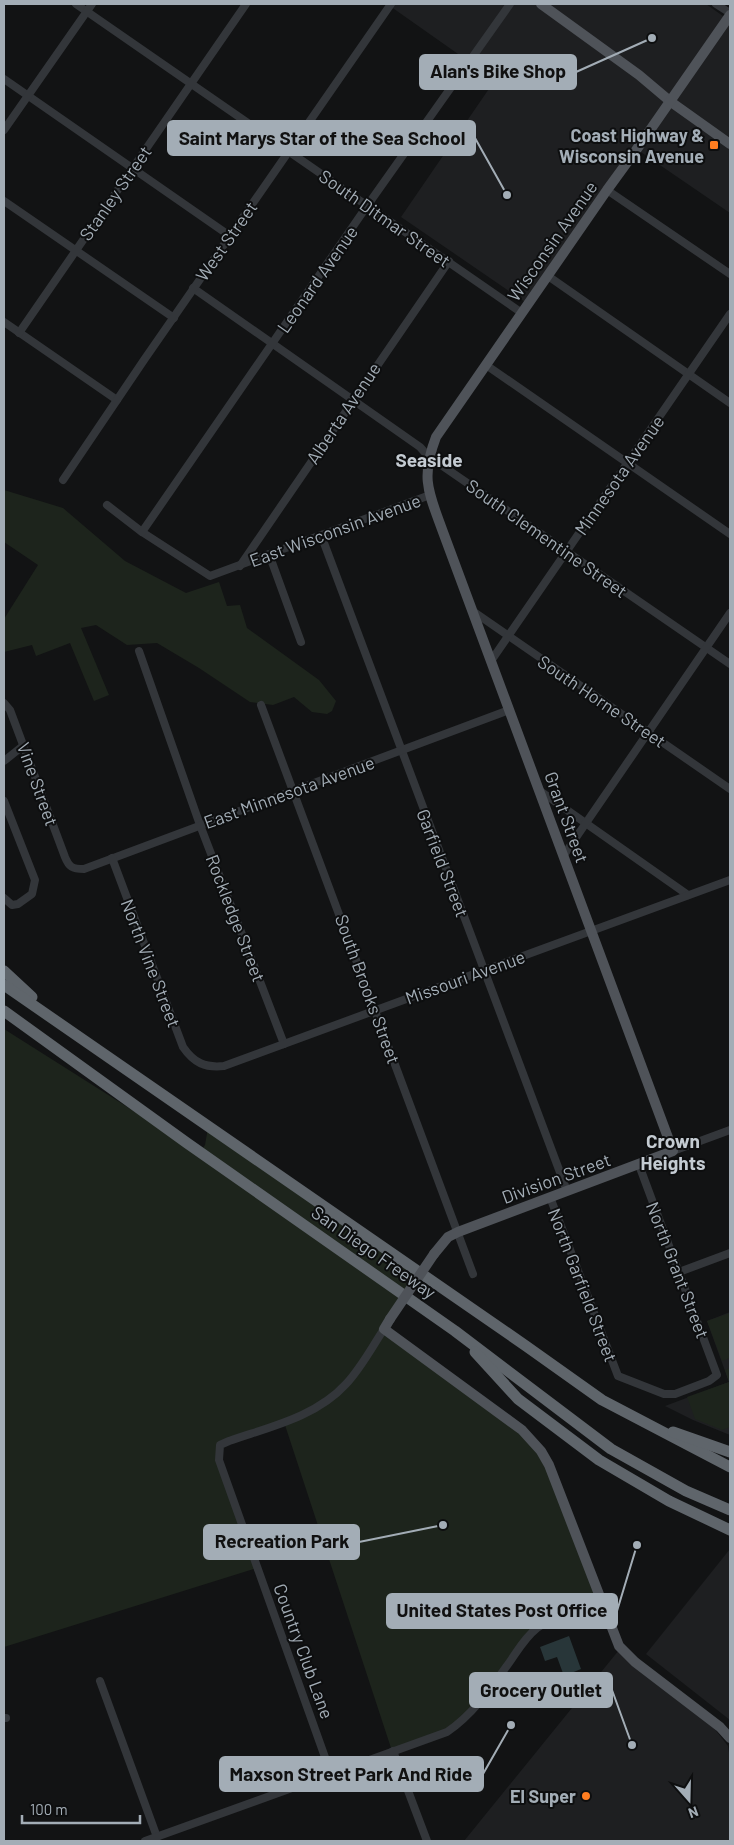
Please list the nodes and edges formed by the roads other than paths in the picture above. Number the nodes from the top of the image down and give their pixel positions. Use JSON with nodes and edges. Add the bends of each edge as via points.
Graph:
{"nodes":[{"id":1,"x":76,"y":4,"type":"edge"},
{"id":2,"x":92,"y":4,"type":"edge"},
{"id":3,"x":246,"y":4,"type":"edge"},
{"id":4,"x":391,"y":4,"type":"edge"},
{"id":5,"x":510,"y":4,"type":"edge"},
{"id":6,"x":716,"y":4,"type":"edge"},
{"id":7,"x":544,"y":5,"type":"edge"},
{"id":8,"x":86,"y":11,"type":"junction"},
{"id":9,"x":730,"y":14,"type":"edge"},
{"id":10,"x":4,"y":80,"type":"edge"},
{"id":11,"x":191,"y":83,"type":"junction"},
{"id":12,"x":28,"y":96,"type":"junction"},
{"id":13,"x":671,"y":102,"type":"junction"},
{"id":14,"x":4,"y":130,"type":"edge"},
{"id":15,"x":730,"y":144,"type":"edge"},
{"id":16,"x":289,"y":151,"type":"junction"},
{"id":17,"x":132,"y":168,"type":"junction"},
{"id":18,"x":606,"y":190,"type":"junction"},
{"id":19,"x":4,"y":201,"type":"edge"},
{"id":20,"x":367,"y":206,"type":"junction"},
{"id":21,"x":230,"y":236,"type":"junction"},
{"id":22,"x":75,"y":250,"type":"junction"},
{"id":23,"x":449,"y":261,"type":"junction"},
{"id":24,"x":730,"y":274,"type":"edge"},
{"id":25,"x":548,"y":276,"type":"junction"},
{"id":26,"x":193,"y":288,"type":"junction"},
{"id":27,"x":522,"y":313,"type":"junction"},
{"id":28,"x":730,"y":314,"type":"edge"},
{"id":29,"x":174,"y":318,"type":"junction"},
{"id":30,"x":4,"y":322,"type":"edge"},
{"id":31,"x":20,"y":333,"type":"junction"},
{"id":32,"x":273,"y":343,"type":"junction"},
{"id":33,"x":486,"y":365,"type":"junction"},
{"id":34,"x":689,"y":374,"type":"junction"},
{"id":35,"x":117,"y":400,"type":"junction"},
{"id":36,"x":352,"y":400,"type":"junction"},
{"id":37,"x":730,"y":403,"type":"edge"},
{"id":38,"x":428,"y":456,"type":"junction"},
{"id":39,"x":627,"y":463,"type":"junction"},
{"id":40,"x":62,"y":480,"type":"dead end"},
{"id":41,"x":430,"y":495,"type":"junction"},
{"id":42,"x":107,"y":505,"type":"dead end"},
{"id":43,"x":142,"y":532,"type":"junction"},
{"id":44,"x":730,"y":534,"type":"edge"},
{"id":45,"x":321,"y":535,"type":"junction"},
{"id":46,"x":566,"y":551,"type":"junction"},
{"id":47,"x":269,"y":554,"type":"junction"},
{"id":48,"x":240,"y":566,"type":"junction"},
{"id":49,"x":474,"y":612,"type":"junction"},
{"id":50,"x":730,"y":613,"type":"edge"},
{"id":51,"x":508,"y":636,"type":"junction"},
{"id":52,"x":301,"y":642,"type":"dead end"},
{"id":53,"x":707,"y":648,"type":"junction"},
{"id":54,"x":140,"y":651,"type":"dead end"},
{"id":55,"x":491,"y":661,"type":"junction"},
{"id":56,"x":730,"y":664,"type":"edge"},
{"id":57,"x":4,"y":703,"type":"edge"},
{"id":58,"x":261,"y":705,"type":"dead end"},
{"id":59,"x":509,"y":710,"type":"junction"},
{"id":60,"x":648,"y":733,"type":"junction"},
{"id":61,"x":24,"y":745,"type":"junction"},
{"id":62,"x":401,"y":750,"type":"junction"},
{"id":63,"x":4,"y":761,"type":"edge"},
{"id":64,"x":730,"y":789,"type":"edge"},
{"id":65,"x":294,"y":790,"type":"junction"},
{"id":66,"x":540,"y":791,"type":"junction"},
{"id":67,"x":4,"y":801,"type":"edge"},
{"id":68,"x":586,"y":823,"type":"junction"},
{"id":69,"x":200,"y":825,"type":"junction"},
{"id":70,"x":564,"y":856,"type":"junction"},
{"id":71,"x":112,"y":858,"type":"junction"},
{"id":72,"x":69,"y":866,"type":"joint"},
{"id":73,"x":730,"y":880,"type":"edge"},
{"id":74,"x":688,"y":895,"type":"junction"},
{"id":75,"x":4,"y":898,"type":"edge"},
{"id":76,"x":591,"y":931,"type":"junction"},
{"id":77,"x":484,"y":970,"type":"junction"},
{"id":78,"x":4,"y":971,"type":"edge"},
{"id":79,"x":4,"y":985,"type":"edge"},
{"id":80,"x":376,"y":1010,"type":"junction"},
{"id":81,"x":4,"y":1013,"type":"edge"},
{"id":82,"x":57,"y":1021,"type":"junction"},
{"id":83,"x":284,"y":1044,"type":"junction"},
{"id":84,"x":198,"y":1064,"type":"joint"},
{"id":85,"x":730,"y":1130,"type":"edge"},
{"id":86,"x":673,"y":1151,"type":"junction"},
{"id":87,"x":638,"y":1165,"type":"junction"},
{"id":88,"x":567,"y":1192,"type":"junction"},
{"id":89,"x":550,"y":1197,"type":"junction"},
{"id":90,"x":458,"y":1232,"type":"junction"},
{"id":91,"x":730,"y":1253,"type":"edge"},
{"id":92,"x":679,"y":1272,"type":"junction"},
{"id":93,"x":474,"y":1274,"type":"dead end"},
{"id":94,"x":413,"y":1285,"type":"joint"},
{"id":95,"x":384,"y":1329,"type":"junction"},
{"id":96,"x":455,"y":1331,"type":"junction"},
{"id":97,"x":675,"y":1394,"type":"joint"},
{"id":98,"x":636,"y":1419,"type":"junction"},
{"id":99,"x":730,"y":1452,"type":"edge"},
{"id":100,"x":730,"y":1467,"type":"edge"},
{"id":101,"x":730,"y":1510,"type":"edge"},
{"id":102,"x":730,"y":1530,"type":"edge"},
{"id":103,"x":600,"y":1601,"type":"junction"},
{"id":104,"x":100,"y":1681,"type":"dead end"},
{"id":105,"x":730,"y":1738,"type":"edge"},
{"id":106,"x":393,"y":1751,"type":"junction"},
{"id":107,"x":331,"y":1774,"type":"junction"},
{"id":108,"x":157,"y":1837,"type":"junction"},
{"id":109,"x":145,"y":1841,"type":"edge"},
{"id":110,"x":427,"y":1841,"type":"edge"}],
"edges":[{"from":1,"to":8,"type":"street","name":"South Ditmar Street"},
{"from":2,"to":8,"type":"street"},
{"from":3,"to":11,"type":"street","name":"Stanley Street"},
{"from":4,"to":16,"type":"street","name":"West Street"},
{"from":5,"to":20,"type":"street","name":"Leonard Avenue"},
{"from":6,"to":9,"type":"street"},
{"from":7,"to":13,"type":"main road"},
{"from":8,"to":11,"type":"street","name":"South Ditmar Street"},
{"from":8,"to":12,"type":"street"},
{"from":9,"to":13,"type":"main road","name":"Wisconsin Avenue"},
{"from":10,"to":12,"type":"street"},
{"from":11,"to":16,"type":"street","name":"South Ditmar Street"},
{"from":11,"to":17,"type":"street","name":"Stanley Street"},
{"from":12,"to":14,"type":"street"},
{"from":12,"to":17,"type":"street"},
{"from":13,"to":15,"type":"main road"},
{"from":13,"to":18,"type":"main road","name":"Wisconsin Avenue"},
{"from":16,"to":20,"type":"street","name":"South Ditmar Street"},
{"from":16,"to":21,"type":"street","name":"West Street"},
{"from":17,"to":21,"type":"street"},
{"from":17,"to":22,"type":"street","name":"Stanley Street"},
{"from":18,"to":24,"type":"street"},
{"from":18,"to":25,"type":"main road","name":"Wisconsin Avenue"},
{"from":19,"to":22,"type":"street"},
{"from":20,"to":23,"type":"street","name":"South Ditmar Street"},
{"from":20,"to":32,"type":"street","name":"Leonard Avenue"},
{"from":21,"to":26,"type":"street","name":"West Street"},
{"from":22,"to":29,"type":"street"},
{"from":22,"to":31,"type":"street","name":"Stanley Street"},
{"from":23,"to":27,"type":"street","name":"South Ditmar Street"},
{"from":23,"to":36,"type":"street","name":"Alberta Avenue"},
{"from":25,"to":27,"type":"main road","name":"Wisconsin Avenue"},
{"from":25,"to":34,"type":"street"},
{"from":26,"to":29,"type":"street","name":"West Street"},
{"from":26,"to":32,"type":"street","name":"South Clementine Street"},
{"from":27,"to":33,"type":"main road","name":"Wisconsin Avenue"},
{"from":28,"to":34,"type":"street","name":"Minnesota Avenue"},
{"from":29,"to":35,"type":"street","name":"West Street"},
{"from":30,"to":31,"type":"street"},
{"from":31,"to":35,"type":"street"},
{"from":32,"to":36,"type":"street","name":"South Clementine Street"},
{"from":32,"to":43,"type":"street","name":"Leonard Avenue"},
{"from":33,"to":38,"type":"main road","name":"Wisconsin Avenue","via":[[436,437]]},
{"from":33,"to":39,"type":"street"},
{"from":34,"to":37,"type":"street"},
{"from":34,"to":39,"type":"street","name":"Minnesota Avenue"},
{"from":35,"to":40,"type":"street","name":"West Street"},
{"from":36,"to":38,"type":"street","name":"South Clementine Street"},
{"from":36,"to":48,"type":"street","name":"Alberta Avenue"},
{"from":38,"to":41,"type":"main road","name":"Wisconsin Avenue","via":[[426,478]]},
{"from":38,"to":46,"type":"street","name":"South Clementine Street"},
{"from":39,"to":44,"type":"street"},
{"from":39,"to":46,"type":"street","name":"Minnesota Avenue"},
{"from":41,"to":45,"type":"street","name":"East Wisconsin Avenue"},
{"from":41,"to":49,"type":"main road","name":"Grant Street"},
{"from":42,"to":43,"type":"street"},
{"from":43,"to":48,"type":"street","name":"East Wisconsin Avenue","via":[[210,576]]},
{"from":45,"to":47,"type":"street","name":"East Wisconsin Avenue"},
{"from":45,"to":62,"type":"street","name":"Garfield Street"},
{"from":46,"to":51,"type":"street","name":"Minnesota Avenue"},
{"from":46,"to":53,"type":"street","name":"South Clementine Street"},
{"from":47,"to":48,"type":"street","name":"East Wisconsin Avenue"},
{"from":47,"to":52,"type":"street"},
{"from":49,"to":51,"type":"street","name":"South Horne Street"},
{"from":49,"to":55,"type":"main road","name":"Grant Street"},
{"from":50,"to":53,"type":"street"},
{"from":51,"to":55,"type":"street","name":"Minnesota Avenue"},
{"from":51,"to":60,"type":"street","name":"South Horne Street"},
{"from":53,"to":56,"type":"street","name":"South Clementine Street"},
{"from":53,"to":60,"type":"street"},
{"from":54,"to":69,"type":"street","name":"Rockledge Street"},
{"from":55,"to":59,"type":"main road","name":"Grant Street"},
{"from":57,"to":61,"type":"street","name":"Vine Street"},
{"from":58,"to":65,"type":"street","name":"South Brooks Street"},
{"from":59,"to":62,"type":"street","name":"East Minnesota Avenue"},
{"from":59,"to":66,"type":"main road","name":"Grant Street"},
{"from":60,"to":64,"type":"street","name":"South Horne Street"},
{"from":60,"to":68,"type":"street"},
{"from":61,"to":63,"type":"street"},
{"from":61,"to":72,"type":"street","name":"Vine Street"},
{"from":62,"to":65,"type":"street","name":"East Minnesota Avenue"},
{"from":62,"to":77,"type":"street","name":"Garfield Street"},
{"from":65,"to":69,"type":"street","name":"East Minnesota Avenue"},
{"from":65,"to":80,"type":"street","name":"South Brooks Street"},
{"from":66,"to":68,"type":"street"},
{"from":66,"to":70,"type":"main road","name":"Grant Street"},
{"from":67,"to":75,"type":"street","via":[[35,880],[32,894],[18,904],[12,905]]},
{"from":68,"to":70,"type":"street"},
{"from":68,"to":74,"type":"street"},
{"from":69,"to":71,"type":"street","name":"East Minnesota Avenue"},
{"from":69,"to":83,"type":"street","name":"Rockledge Street"},
{"from":70,"to":76,"type":"main road","name":"Grant Street"},
{"from":71,"to":72,"type":"street","name":"East Minnesota Avenue","via":[[84,869]]},
{"from":71,"to":84,"type":"street","name":"North Vine Street","via":[[183,1047]]},
{"from":73,"to":74,"type":"street","name":"Missouri Avenue"},
{"from":74,"to":76,"type":"street","name":"Missouri Avenue"},
{"from":76,"to":77,"type":"street","name":"Missouri Avenue"},
{"from":76,"to":86,"type":"main road","name":"Grant Street"},
{"from":77,"to":80,"type":"street","name":"Missouri Avenue"},
{"from":77,"to":88,"type":"street","name":"Garfield Street"},
{"from":78,"to":82,"type":"highway"},
{"from":79,"to":82,"type":"highway","name":"San Diego Freeway"},
{"from":80,"to":83,"type":"street","name":"Missouri Avenue"},
{"from":80,"to":90,"type":"street","name":"South Brooks Street"},
{"from":81,"to":96,"type":"highway","name":"San Diego Freeway"},
{"from":82,"to":98,"type":"highway","name":"San Diego Freeway","via":[[602,1400]]},
{"from":83,"to":84,"type":"street","name":"Missouri Avenue","via":[[224,1066]]},
{"from":85,"to":86,"type":"street","name":"Division Street"},
{"from":86,"to":87,"type":"main road","name":"Division Street"},
{"from":87,"to":88,"type":"main road","name":"Division Street"},
{"from":87,"to":92,"type":"street","name":"North Grant Street"},
{"from":88,"to":89,"type":"main road","name":"Division Street"},
{"from":89,"to":90,"type":"main road","name":"Division Street"},
{"from":89,"to":97,"type":"street","name":"North Garfield Street","via":[[618,1376],[664,1394]]},
{"from":90,"to":93,"type":"street","name":"South Brooks Street"},
{"from":90,"to":94,"type":"main road","name":"Division Street","bridge":true,"via":[[448,1237]]},
{"from":91,"to":92,"type":"street"},
{"from":92,"to":97,"type":"street","name":"North Grant Street","via":[[716,1375],[709,1381]]},
{"from":94,"to":95,"type":"main road","name":"Country Club Lane","bridge":true},
{"from":95,"to":103,"type":"main road","via":[[522,1430],[534,1443],[546,1460]]},
{"from":95,"to":107,"type":"street","name":"Country Club Lane","via":[[352,1377],[328,1401],[298,1417],[220,1445],[219,1460]]},
{"from":96,"to":101,"type":"highway","name":"San Diego Freeway","via":[[611,1449],[686,1491]]},
{"from":96,"to":102,"type":"highway","via":[[518,1399],[599,1460],[669,1501]]},
{"from":98,"to":99,"type":"highway"},
{"from":98,"to":100,"type":"highway","name":"San Diego Freeway"},
{"from":103,"to":105,"type":"main road","via":[[619,1646]]},
{"from":103,"to":106,"type":"street","via":[[538,1627],[526,1637],[484,1696],[459,1724],[439,1736]]},
{"from":104,"to":108,"type":"street"},
{"from":106,"to":107,"type":"street"},
{"from":106,"to":110,"type":"street"},
{"from":107,"to":108,"type":"street"},
{"from":108,"to":109,"type":"street"}]}
